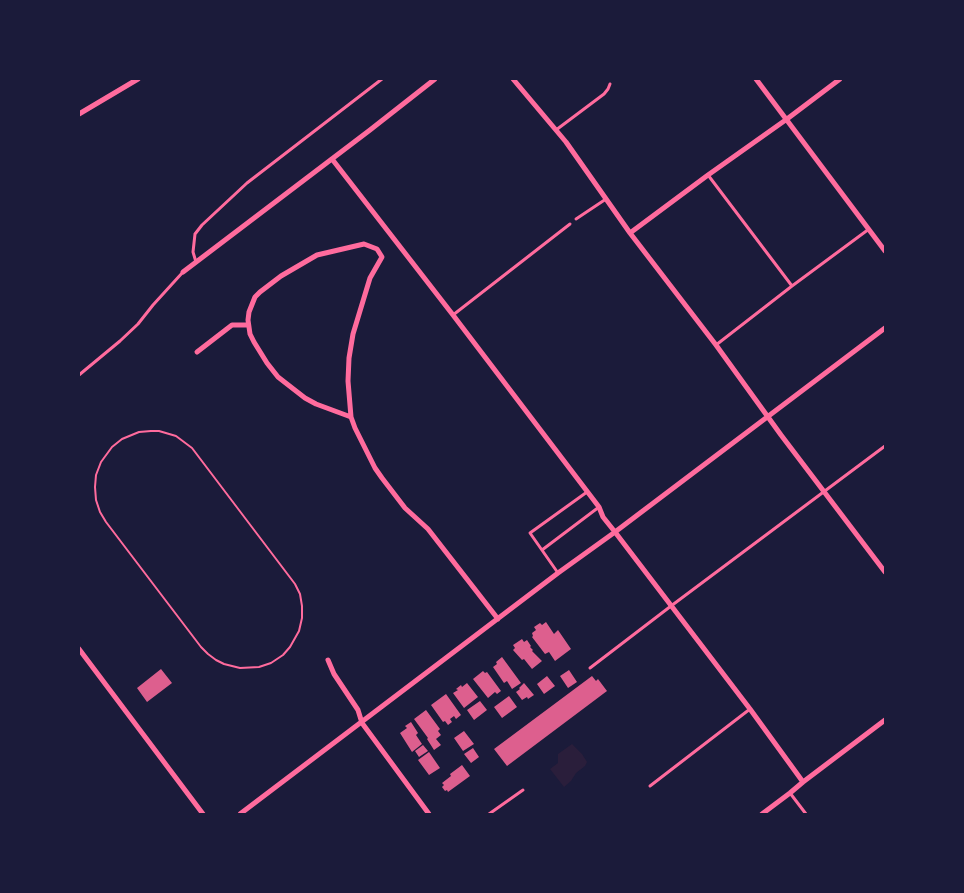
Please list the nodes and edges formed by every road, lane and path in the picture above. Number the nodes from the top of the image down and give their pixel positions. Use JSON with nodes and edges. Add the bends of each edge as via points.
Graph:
{"nodes":[{"id":1,"x":138,"y":79,"type":"edge"},
{"id":2,"x":382,"y":79,"type":"edge"},
{"id":3,"x":435,"y":79,"type":"edge"},
{"id":4,"x":513,"y":79,"type":"edge"},
{"id":5,"x":756,"y":79,"type":"edge"},
{"id":6,"x":840,"y":79,"type":"edge"},
{"id":7,"x":610,"y":84,"type":"dead end"},
{"id":8,"x":79,"y":114,"type":"edge"},
{"id":9,"x":787,"y":119,"type":"junction"},
{"id":10,"x":556,"y":130,"type":"junction"},
{"id":11,"x":332,"y":159,"type":"junction"},
{"id":12,"x":708,"y":175,"type":"junction"},
{"id":13,"x":606,"y":199,"type":"junction"},
{"id":14,"x":576,"y":219,"type":"dead end"},
{"id":15,"x":570,"y":224,"type":"dead end"},
{"id":16,"x":870,"y":229,"type":"junction"},
{"id":17,"x":630,"y":233,"type":"junction"},
{"id":18,"x":885,"y":250,"type":"edge"},
{"id":19,"x":196,"y":262,"type":"junction"},
{"id":20,"x":183,"y":272,"type":"joint"},
{"id":21,"x":792,"y":286,"type":"junction"},
{"id":22,"x":453,"y":315,"type":"junction"},
{"id":23,"x":248,"y":325,"type":"junction"},
{"id":24,"x":885,"y":328,"type":"edge"},
{"id":25,"x":716,"y":344,"type":"junction"},
{"id":26,"x":197,"y":352,"type":"dead end"},
{"id":27,"x":79,"y":375,"type":"edge"},
{"id":28,"x":351,"y":417,"type":"junction"},
{"id":29,"x":768,"y":417,"type":"junction"},
{"id":30,"x":885,"y":446,"type":"edge"},
{"id":31,"x":587,"y":492,"type":"junction"},
{"id":32,"x":825,"y":492,"type":"junction"},
{"id":33,"x":598,"y":507,"type":"junction"},
{"id":34,"x":615,"y":532,"type":"junction"},
{"id":35,"x":542,"y":550,"type":"junction"},
{"id":36,"x":885,"y":572,"type":"edge"},
{"id":37,"x":558,"y":573,"type":"junction"},
{"id":38,"x":670,"y":606,"type":"junction"},
{"id":39,"x":498,"y":619,"type":"junction"},
{"id":40,"x":201,"y":646,"type":"joint"},
{"id":41,"x":79,"y":649,"type":"edge"},
{"id":42,"x":328,"y":660,"type":"dead end"},
{"id":43,"x":590,"y":668,"type":"dead end"},
{"id":44,"x":750,"y":709,"type":"junction"},
{"id":45,"x":885,"y":721,"type":"edge"},
{"id":46,"x":362,"y":723,"type":"junction"},
{"id":47,"x":803,"y":782,"type":"junction"},
{"id":48,"x":650,"y":786,"type":"dead end"},
{"id":49,"x":523,"y":790,"type":"dead end"},
{"id":50,"x":790,"y":793,"type":"junction"},
{"id":51,"x":203,"y":814,"type":"edge"},
{"id":52,"x":240,"y":814,"type":"edge"},
{"id":53,"x":429,"y":814,"type":"edge"},
{"id":54,"x":489,"y":814,"type":"edge"},
{"id":55,"x":762,"y":814,"type":"edge"},
{"id":56,"x":806,"y":814,"type":"edge"}],
"edges":[{"from":1,"to":8,"type":"street"},
{"from":2,"to":19,"type":"lane","via":[[247,183],[202,225],[195,234],[193,252]]},
{"from":3,"to":11,"type":"street"},
{"from":4,"to":10,"type":"street"},
{"from":5,"to":9,"type":"street"},
{"from":6,"to":9,"type":"street"},
{"from":7,"to":10,"type":"lane","via":[[604,94]]},
{"from":9,"to":12,"type":"street"},
{"from":9,"to":16,"type":"street"},
{"from":10,"to":13,"type":"street"},
{"from":11,"to":19,"type":"street"},
{"from":11,"to":22,"type":"street"},
{"from":12,"to":17,"type":"street"},
{"from":12,"to":21,"type":"lane"},
{"from":13,"to":14,"type":"lane"},
{"from":13,"to":17,"type":"street"},
{"from":15,"to":22,"type":"lane"},
{"from":16,"to":18,"type":"street"},
{"from":16,"to":21,"type":"lane"},
{"from":17,"to":25,"type":"street"},
{"from":19,"to":20,"type":"street"},
{"from":20,"to":27,"type":"lane","via":[[138,324]]},
{"from":21,"to":25,"type":"lane"},
{"from":22,"to":31,"type":"street"},
{"from":23,"to":26,"type":"street","via":[[232,325]]},
{"from":23,"to":28,"type":"street","via":[[261,354],[278,376],[305,398]]},
{"from":23,"to":28,"type":"street","via":[[249,312],[256,297],[280,276],[317,255],[334,250],[364,244],[377,249],[382,257],[370,278],[349,358]]},
{"from":24,"to":29,"type":"street"},
{"from":25,"to":29,"type":"street"},
{"from":28,"to":39,"type":"street","via":[[382,478],[405,508],[428,529]]},
{"from":29,"to":32,"type":"street"},
{"from":29,"to":34,"type":"street"},
{"from":30,"to":32,"type":"lane"},
{"from":31,"to":33,"type":"street"},
{"from":31,"to":35,"type":"lane","via":[[530,533]]},
{"from":32,"to":36,"type":"street"},
{"from":32,"to":38,"type":"lane"},
{"from":33,"to":34,"type":"street"},
{"from":33,"to":35,"type":"lane"},
{"from":34,"to":37,"type":"street"},
{"from":34,"to":38,"type":"street"},
{"from":35,"to":37,"type":"lane"},
{"from":37,"to":39,"type":"street"},
{"from":38,"to":43,"type":"lane"},
{"from":38,"to":44,"type":"street"},
{"from":39,"to":46,"type":"street"},
{"from":40,"to":40,"type":"path","via":[[216,660],[234,667],[252,668],[271,663],[286,652],[297,636],[302,618],[300,594],[192,448],[176,436],[159,431],[130,435],[112,447],[101,462],[95,481],[98,506],[106,522]]},
{"from":41,"to":51,"type":"street"},
{"from":42,"to":46,"type":"street","via":[[358,710]]},
{"from":44,"to":47,"type":"street"},
{"from":44,"to":48,"type":"lane"},
{"from":45,"to":47,"type":"street"},
{"from":46,"to":52,"type":"street"},
{"from":46,"to":53,"type":"street"},
{"from":47,"to":50,"type":"street"},
{"from":49,"to":54,"type":"lane"},
{"from":50,"to":55,"type":"street"},
{"from":50,"to":56,"type":"lane"}]}
